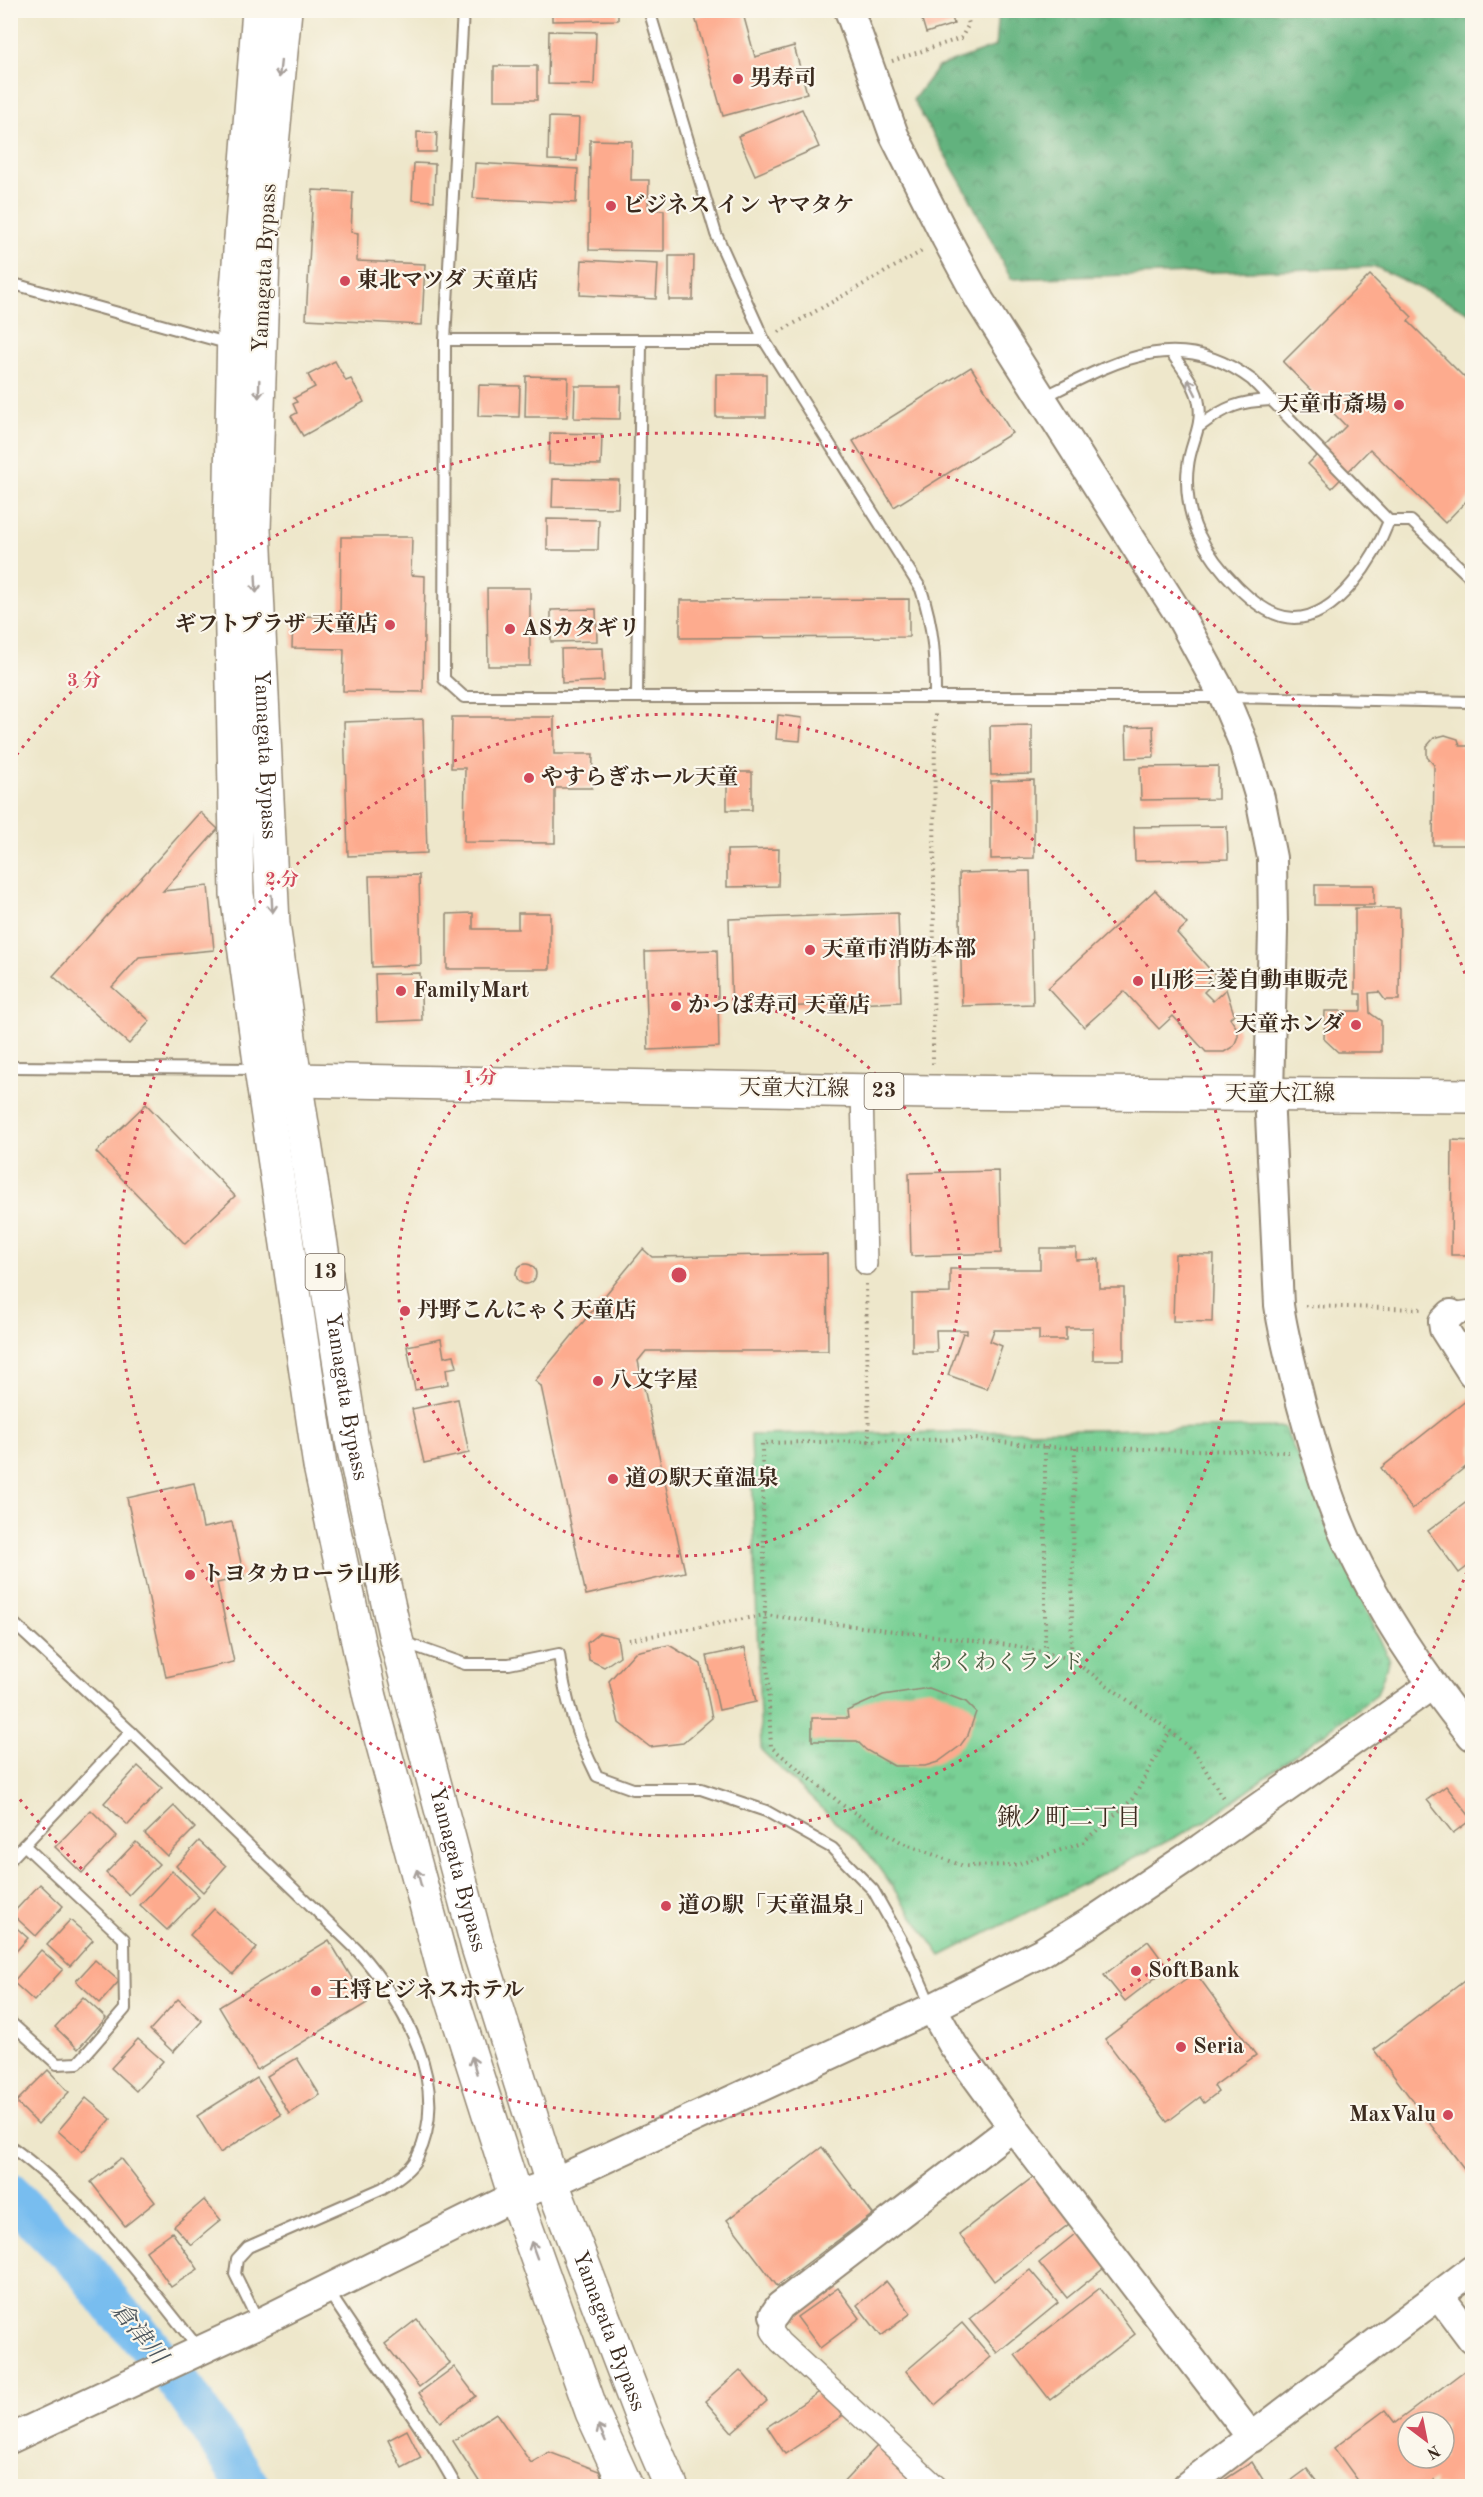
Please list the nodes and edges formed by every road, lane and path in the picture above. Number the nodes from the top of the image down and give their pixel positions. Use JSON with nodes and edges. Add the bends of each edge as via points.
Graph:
{"nodes":[{"id":1,"x":259,"y":10,"type":"edge"},
{"id":2,"x":285,"y":10,"type":"edge"},
{"id":3,"x":463,"y":10,"type":"edge"},
{"id":4,"x":650,"y":10,"type":"edge"},
{"id":5,"x":849,"y":10,"type":"edge"},
{"id":6,"x":965,"y":10,"type":"edge"},
{"id":7,"x":868,"y":69,"type":"junction"},
{"id":8,"x":945,"y":238,"type":"junction"},
{"id":9,"x":10,"y":283,"type":"edge"},
{"id":10,"x":445,"y":340,"type":"junction"},
{"id":11,"x":764,"y":340,"type":"junction"},
{"id":12,"x":641,"y":341,"type":"junction"},
{"id":13,"x":233,"y":345,"type":"junction"},
{"id":14,"x":1171,"y":352,"type":"junction"},
{"id":15,"x":1042,"y":398,"type":"junction"},
{"id":16,"x":1271,"y":400,"type":"junction"},
{"id":17,"x":1200,"y":426,"type":"junction"},
{"id":18,"x":1389,"y":521,"type":"junction"},
{"id":19,"x":1473,"y":579,"type":"edge"},
{"id":20,"x":638,"y":695,"type":"junction"},
{"id":21,"x":935,"y":697,"type":"junction"},
{"id":22,"x":1224,"y":697,"type":"junction"},
{"id":23,"x":1473,"y":702,"type":"edge"},
{"id":24,"x":10,"y":1067,"type":"edge"},
{"id":25,"x":280,"y":1075,"type":"junction"},
{"id":26,"x":862,"y":1091,"type":"junction"},
{"id":27,"x":932,"y":1092,"type":"junction"},
{"id":28,"x":1269,"y":1094,"type":"junction"},
{"id":29,"x":1473,"y":1096,"type":"edge"},
{"id":30,"x":866,"y":1264,"type":"joint"},
{"id":31,"x":1279,"y":1305,"type":"junction"},
{"id":32,"x":1462,"y":1312,"type":"edge"},
{"id":33,"x":1473,"y":1373,"type":"edge"},
{"id":34,"x":869,"y":1441,"type":"junction"},
{"id":35,"x":1045,"y":1447,"type":"junction"},
{"id":36,"x":1075,"y":1448,"type":"junction"},
{"id":37,"x":1314,"y":1452,"type":"junction"},
{"id":38,"x":765,"y":1616,"type":"junction"},
{"id":39,"x":10,"y":1620,"type":"edge"},
{"id":40,"x":396,"y":1639,"type":"junction"},
{"id":41,"x":629,"y":1640,"type":"dead end"},
{"id":42,"x":1045,"y":1652,"type":"junction"},
{"id":43,"x":1071,"y":1659,"type":"junction"},
{"id":44,"x":1432,"y":1684,"type":"junction"},
{"id":45,"x":1170,"y":1731,"type":"junction"},
{"id":46,"x":131,"y":1732,"type":"junction"},
{"id":47,"x":1473,"y":1736,"type":"edge"},
{"id":48,"x":1238,"y":1822,"type":"junction"},
{"id":49,"x":24,"y":1845,"type":"junction"},
{"id":50,"x":10,"y":1860,"type":"edge"},
{"id":51,"x":932,"y":2008,"type":"junction"},
{"id":52,"x":10,"y":2022,"type":"edge"},
{"id":53,"x":1013,"y":2127,"type":"junction"},
{"id":54,"x":10,"y":2146,"type":"edge"},
{"id":55,"x":552,"y":2183,"type":"junction"},
{"id":56,"x":515,"y":2196,"type":"junction"},
{"id":57,"x":1473,"y":2270,"type":"edge"},
{"id":58,"x":327,"y":2290,"type":"junction"},
{"id":59,"x":1439,"y":2295,"type":"junction"},
{"id":60,"x":774,"y":2315,"type":"joint"},
{"id":61,"x":259,"y":2323,"type":"junction"},
{"id":62,"x":1473,"y":2339,"type":"edge"},
{"id":63,"x":195,"y":2353,"type":"junction"},
{"id":64,"x":1252,"y":2438,"type":"junction"},
{"id":65,"x":10,"y":2439,"type":"edge"},
{"id":66,"x":456,"y":2487,"type":"edge"},
{"id":67,"x":626,"y":2487,"type":"edge"},
{"id":68,"x":671,"y":2487,"type":"edge"},
{"id":69,"x":936,"y":2487,"type":"edge"},
{"id":70,"x":1187,"y":2487,"type":"edge"}],
"edges":[{"from":1,"to":13,"type":"main road","name":"Yamagata Bypass","number":"13"},
{"from":2,"to":25,"type":"main road","name":"Yamagata Bypass","number":"13","one_way":true,"via":[[264,228],[254,529]]},
{"from":3,"to":10,"type":"lane"},
{"from":4,"to":11,"type":"lane","via":[[716,234]]},
{"from":5,"to":7,"type":"street"},
{"from":6,"to":7,"type":"path","via":[[969,24],[961,38]]},
{"from":7,"to":8,"type":"street","via":[[894,135]]},
{"from":8,"to":11,"type":"path"},
{"from":8,"to":15,"type":"street"},
{"from":9,"to":13,"type":"lane"},
{"from":10,"to":12,"type":"lane"},
{"from":10,"to":20,"type":"lane","via":[[444,679],[464,697]]},
{"from":11,"to":12,"type":"lane"},
{"from":11,"to":21,"type":"lane","via":[[921,589],[935,650]]},
{"from":12,"to":20,"type":"lane"},
{"from":13,"to":25,"type":"main road","name":"Yamagata Bypass","number":"13","via":[[230,532],[237,894]]},
{"from":14,"to":15,"type":"lane","via":[[1153,352],[1114,362]]},
{"from":14,"to":16,"type":"lane","via":[[1210,355],[1234,366]]},
{"from":17,"to":14,"type":"lane","one_way":true,"via":[[1199,402],[1192,384]]},
{"from":15,"to":22,"type":"street","via":[[1180,616]]},
{"from":16,"to":17,"type":"lane","via":[[1230,406]]},
{"from":16,"to":18,"type":"lane"},
{"from":17,"to":18,"type":"lane","via":[[1188,466],[1189,504],[1198,533],[1232,581],[1274,614],[1294,618],[1316,613],[1337,598],[1366,566]]},
{"from":18,"to":19,"type":"lane","via":[[1411,521]]},
{"from":20,"to":21,"type":"lane"},
{"from":21,"to":22,"type":"lane"},
{"from":21,"to":27,"type":"path"},
{"from":22,"to":23,"type":"lane"},
{"from":22,"to":28,"type":"street","via":[[1260,798],[1272,858]]},
{"from":24,"to":25,"type":"lane"},
{"from":25,"to":26,"type":"main road","name":"天童大江線","number":"23"},
{"from":25,"to":40,"type":"main road","name":"Yamagata Bypass","number":"13","via":[[352,1441]]},
{"from":56,"to":25,"type":"main road","name":"Yamagata Bypass","number":"13","one_way":true,"via":[[447,1982],[370,1697],[320,1466]]},
{"from":26,"to":27,"type":"main road","name":"天童大江線","number":"23"},
{"from":26,"to":30,"type":"street"},
{"from":27,"to":28,"type":"main road","name":"天童大江線","number":"23"},
{"from":28,"to":29,"type":"main road","name":"天童大江線","number":"23"},
{"from":28,"to":31,"type":"street"},
{"from":30,"to":34,"type":"path"},
{"from":31,"to":32,"type":"path","via":[[1413,1307]]},
{"from":31,"to":37,"type":"street","via":[[1283,1335]]},
{"from":32,"to":33,"type":"street","via":[[1443,1322],[1444,1329]]},
{"from":34,"to":35,"type":"path","via":[[976,1439]]},
{"from":34,"to":38,"type":"path","via":[[762,1443]]},
{"from":35,"to":36,"type":"path"},
{"from":35,"to":42,"type":"path"},
{"from":36,"to":37,"type":"path"},
{"from":36,"to":43,"type":"path"},
{"from":37,"to":44,"type":"street","via":[[1347,1540]]},
{"from":38,"to":41,"type":"path"},
{"from":38,"to":42,"type":"path"},
{"from":38,"to":45,"type":"path","via":[[771,1748],[844,1806],[901,1842],[963,1866],[1016,1865],[1082,1843],[1133,1799]]},
{"from":39,"to":46,"type":"lane"},
{"from":40,"to":51,"type":"lane","via":[[465,1664],[509,1664],[559,1654],[563,1685],[578,1737],[597,1776],[633,1790],[701,1789],[766,1811],[832,1848],[873,1890],[905,1947]]},
{"from":40,"to":55,"type":"main road","name":"Yamagata Bypass","number":"13","via":[[477,1944]]},
{"from":42,"to":43,"type":"path"},
{"from":43,"to":45,"type":"path"},
{"from":44,"to":47,"type":"street"},
{"from":44,"to":48,"type":"street"},
{"from":45,"to":48,"type":"path","via":[[1195,1754]]},
{"from":46,"to":49,"type":"lane"},
{"from":46,"to":61,"type":"lane","via":[[377,1973],[412,2034],[426,2073],[430,2096],[425,2133],[416,2159],[399,2177],[248,2247],[237,2259],[235,2274]]},
{"from":48,"to":51,"type":"street","via":[[1042,1952]]},
{"from":49,"to":50,"type":"lane"},
{"from":49,"to":52,"type":"lane","via":[[124,1939],[125,2009],[78,2063],[57,2064]]},
{"from":51,"to":53,"type":"street","via":[[953,2046]]},
{"from":51,"to":55,"type":"street"},
{"from":53,"to":60,"type":"street","via":[[780,2306]]},
{"from":53,"to":64,"type":"street"},
{"from":54,"to":63,"type":"lane","via":[[35,2164],[85,2212]]},
{"from":55,"to":56,"type":"street"},
{"from":55,"to":68,"type":"main road","name":"Yamagata Bypass","number":"13"},
{"from":56,"to":58,"type":"street"},
{"from":67,"to":56,"type":"main road","name":"Yamagata Bypass","number":"13","one_way":true,"via":[[592,2412]]},
{"from":57,"to":59,"type":"street"},
{"from":58,"to":61,"type":"street"},
{"from":58,"to":66,"type":"lane"},
{"from":59,"to":62,"type":"street"},
{"from":59,"to":64,"type":"street"},
{"from":60,"to":69,"type":"street","via":[[772,2331],[780,2342]]},
{"from":61,"to":63,"type":"street"},
{"from":63,"to":65,"type":"street"},
{"from":64,"to":70,"type":"street"}]}
